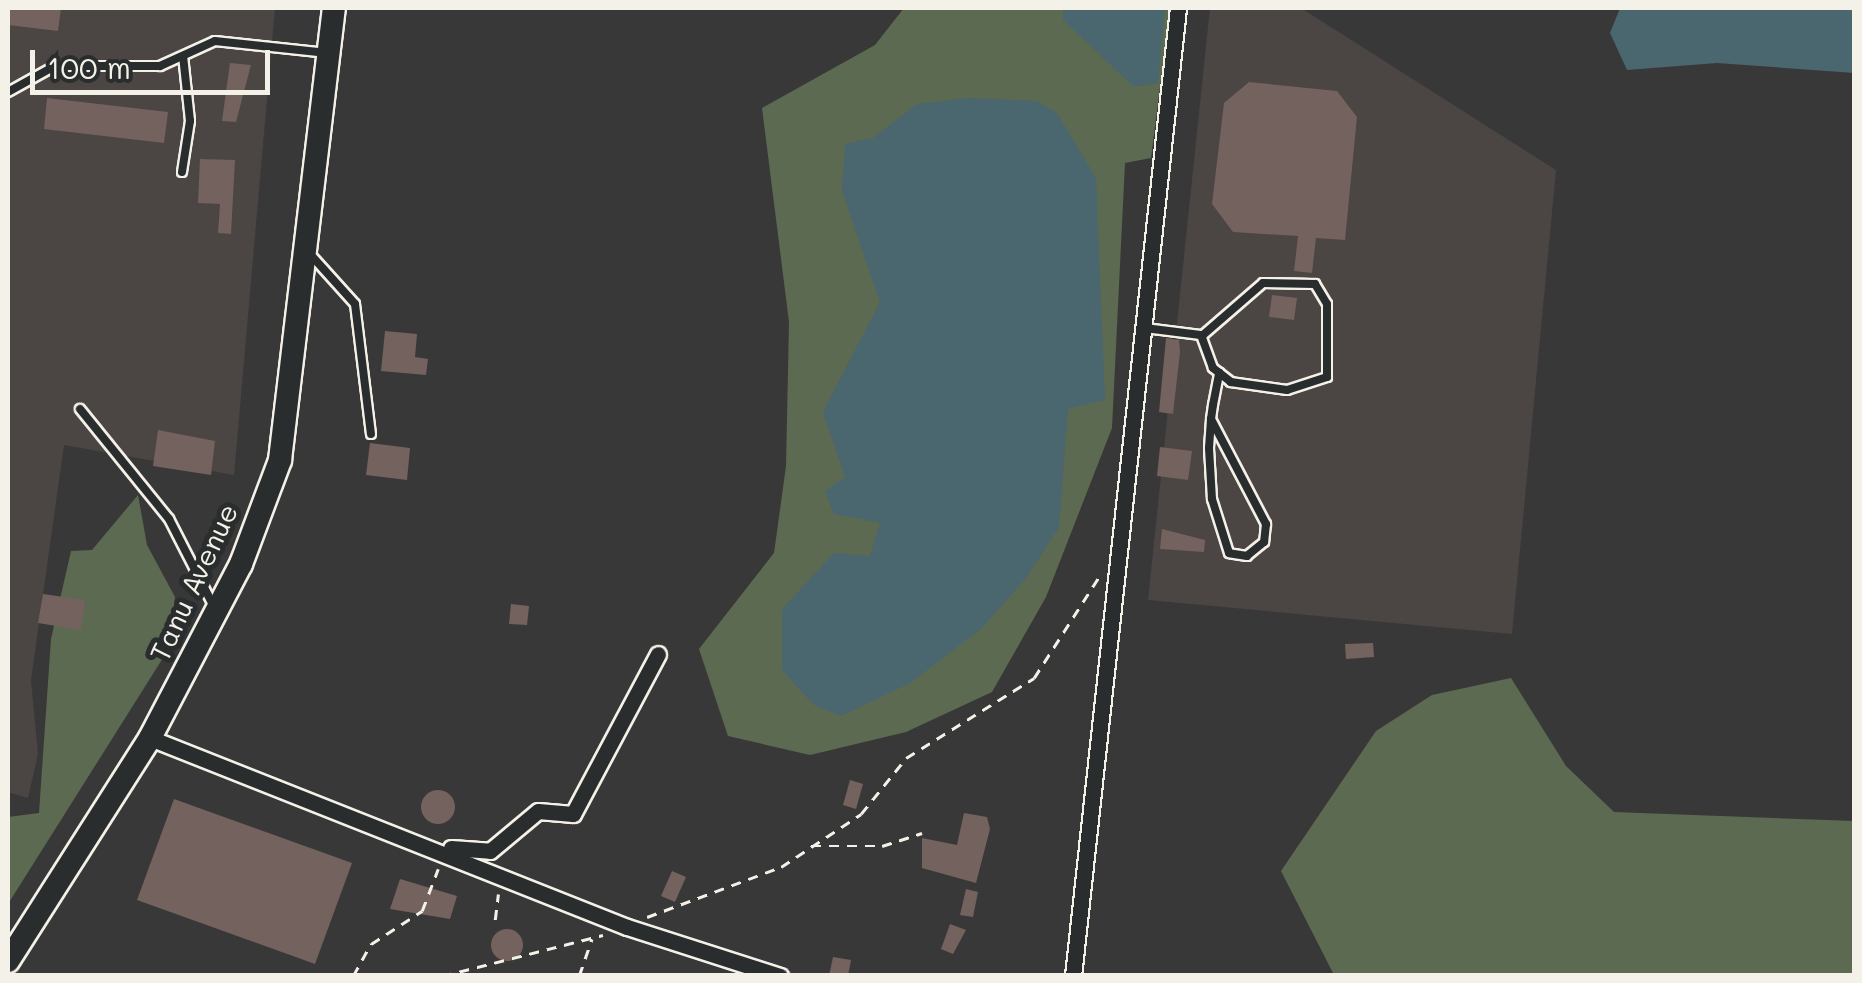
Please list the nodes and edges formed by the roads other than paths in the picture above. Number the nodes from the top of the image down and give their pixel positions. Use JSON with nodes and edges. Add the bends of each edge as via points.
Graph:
{"nodes":[{"id":1,"x":334,"y":8,"type":"edge"},
{"id":2,"x":1178,"y":8,"type":"edge"},
{"id":3,"x":327,"y":53,"type":"junction"},
{"id":4,"x":183,"y":56,"type":"junction"},
{"id":5,"x":8,"y":92,"type":"edge"},
{"id":6,"x":182,"y":172,"type":"dead end"},
{"id":7,"x":304,"y":250,"type":"junction"},
{"id":8,"x":1145,"y":328,"type":"junction"},
{"id":9,"x":1201,"y":335,"type":"junction"},
{"id":10,"x":1218,"y":373,"type":"junction"},
{"id":11,"x":80,"y":409,"type":"dead end"},
{"id":12,"x":1212,"y":419,"type":"junction"},
{"id":13,"x":371,"y":434,"type":"dead end"},
{"id":14,"x":216,"y":612,"type":"junction"},
{"id":15,"x":658,"y":654,"type":"dead end"},
{"id":16,"x":150,"y":738,"type":"junction"},
{"id":17,"x":438,"y":851,"type":"junction"},
{"id":18,"x":8,"y":961,"type":"edge"},
{"id":19,"x":780,"y":976,"type":"edge"},
{"id":20,"x":1073,"y":976,"type":"edge"}],
"edges":[{"from":1,"to":3,"type":"street","name":"Tanu Avenue"},
{"from":2,"to":8,"type":"street"},
{"from":3,"to":4,"type":"lane","via":[[222,40]]},
{"from":3,"to":7,"type":"street","name":"Tanu Avenue"},
{"from":4,"to":5,"type":"lane","via":[[133,70],[55,66]]},
{"from":4,"to":6,"type":"lane","via":[[190,121]]},
{"from":7,"to":13,"type":"lane","via":[[344,281],[355,304]]},
{"from":7,"to":14,"type":"street","name":"Tanu Avenue","via":[[280,460]]},
{"from":8,"to":9,"type":"lane"},
{"from":8,"to":20,"type":"street"},
{"from":9,"to":10,"type":"lane"},
{"from":9,"to":10,"type":"lane","via":[[1263,283],[1323,292],[1323,383],[1287,390]]},
{"from":10,"to":12,"type":"lane"},
{"from":11,"to":14,"type":"lane","via":[[169,520]]},
{"from":12,"to":12,"type":"lane","via":[[1218,526],[1229,553],[1248,556],[1264,542],[1266,524]]},
{"from":14,"to":16,"type":"street","name":"Tanu Avenue"},
{"from":15,"to":17,"type":"street","via":[[573,814],[538,811],[490,851]]},
{"from":16,"to":17,"type":"street"},
{"from":16,"to":18,"type":"street","name":"Tanu Avenue"},
{"from":17,"to":19,"type":"street","via":[[627,927]]}]}
